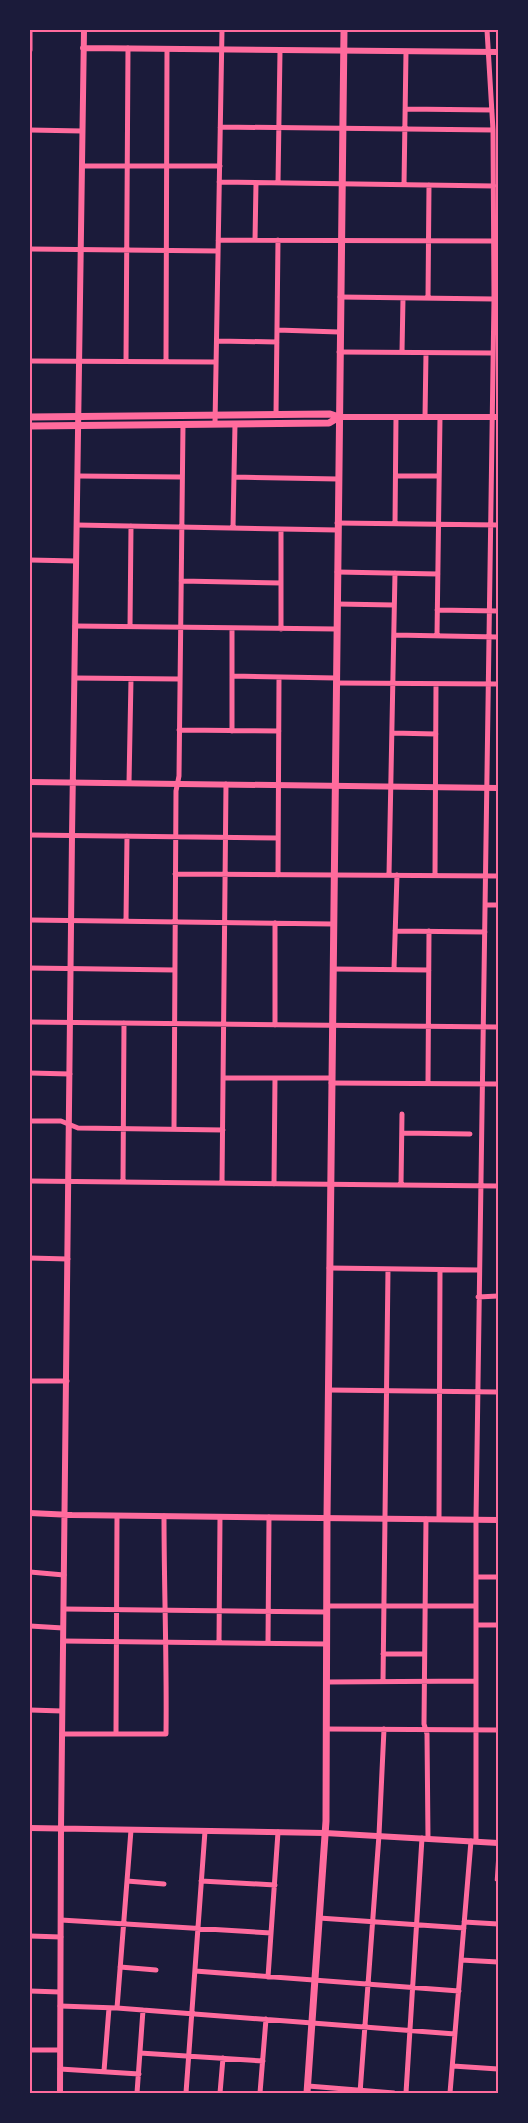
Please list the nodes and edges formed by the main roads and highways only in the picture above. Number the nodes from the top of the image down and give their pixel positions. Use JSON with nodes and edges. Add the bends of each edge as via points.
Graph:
{"nodes":[{"id":1,"x":344,"y":30,"type":"edge"},
{"id":2,"x":30,"y":416,"type":"edge"},
{"id":3,"x":339,"y":417,"type":"junction"},
{"id":4,"x":30,"y":426,"type":"edge"},
{"id":5,"x":307,"y":2090,"type":"edge"}],
"edges":[{"from":1,"to":3,"type":"main road"},
{"from":2,"to":3,"type":"main road","via":[[330,414]]},
{"from":3,"to":4,"type":"main road","via":[[329,423]]},
{"from":3,"to":5,"type":"main road","via":[[326,1832]]}]}
